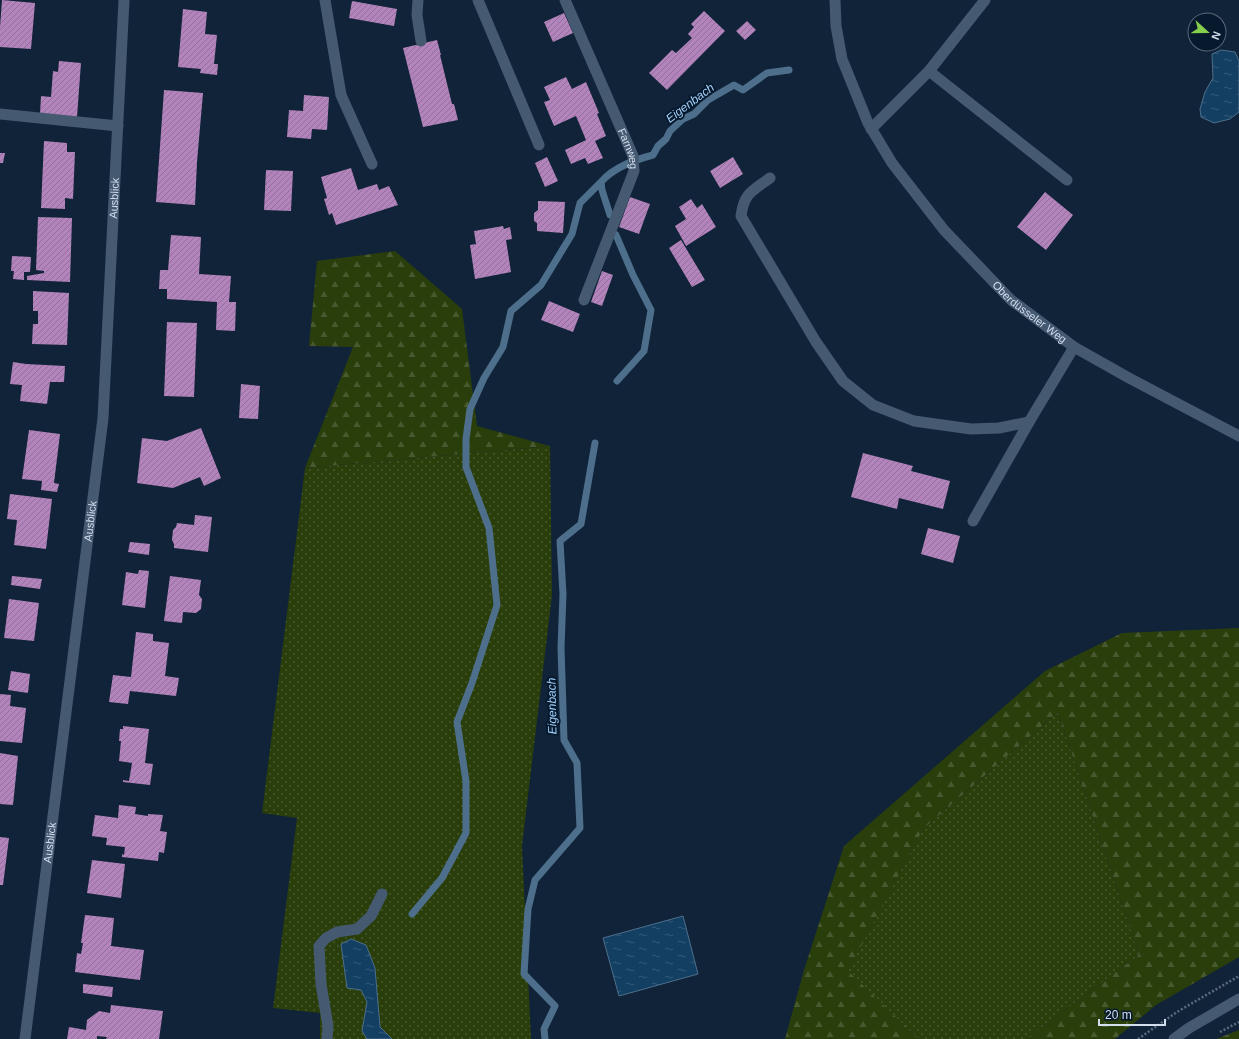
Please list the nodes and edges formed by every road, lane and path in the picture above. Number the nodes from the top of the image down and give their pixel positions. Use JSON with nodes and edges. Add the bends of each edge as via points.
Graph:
{"nodes":[{"id":1,"x":124,"y":0,"type":"edge"},
{"id":2,"x":325,"y":0,"type":"edge"},
{"id":3,"x":418,"y":0,"type":"edge"},
{"id":4,"x":478,"y":0,"type":"edge"},
{"id":5,"x":565,"y":0,"type":"edge"},
{"id":6,"x":834,"y":0,"type":"edge"},
{"id":7,"x":985,"y":0,"type":"edge"},
{"id":8,"x":421,"y":41,"type":"dead end"},
{"id":9,"x":929,"y":71,"type":"junction"},
{"id":10,"x":0,"y":114,"type":"edge"},
{"id":11,"x":118,"y":126,"type":"junction"},
{"id":12,"x":871,"y":129,"type":"junction"},
{"id":13,"x":539,"y":145,"type":"dead end"},
{"id":14,"x":372,"y":164,"type":"dead end"},
{"id":15,"x":770,"y":178,"type":"dead end"},
{"id":16,"x":1067,"y":180,"type":"dead end"},
{"id":17,"x":584,"y":300,"type":"dead end"},
{"id":18,"x":1074,"y":347,"type":"junction"},
{"id":19,"x":1029,"y":422,"type":"junction"},
{"id":20,"x":1239,"y":436,"type":"edge"},
{"id":21,"x":973,"y":521,"type":"dead end"},
{"id":22,"x":382,"y":894,"type":"dead end"},
{"id":23,"x":1239,"y":976,"type":"edge"},
{"id":24,"x":1239,"y":999,"type":"edge"},
{"id":25,"x":1239,"y":1022,"type":"edge"},
{"id":26,"x":1214,"y":1034,"type":"dead end"},
{"id":27,"x":25,"y":1039,"type":"edge"},
{"id":28,"x":327,"y":1039,"type":"edge"},
{"id":29,"x":1138,"y":1039,"type":"edge"},
{"id":30,"x":1174,"y":1039,"type":"edge"}],
"edges":[{"from":1,"to":11,"type":"street","name":"Ausblick"},
{"from":2,"to":14,"type":"street","via":[[341,95]]},
{"from":3,"to":8,"type":"street","via":[[417,15]]},
{"from":4,"to":13,"type":"street"},
{"from":5,"to":17,"type":"street","name":"Farnweg","via":[[633,156],[634,170]]},
{"from":6,"to":12,"type":"street","name":"Oberdüsseler Weg","via":[[842,59]]},
{"from":7,"to":9,"type":"street"},
{"from":9,"to":12,"type":"street"},
{"from":9,"to":16,"type":"street"},
{"from":10,"to":11,"type":"street"},
{"from":11,"to":27,"type":"street","name":"Ausblick","via":[[103,418]]},
{"from":12,"to":18,"type":"street","name":"Oberdüsseler Weg","via":[[892,162],[944,230],[1010,300]]},
{"from":15,"to":19,"type":"street","via":[[748,194],[742,205],[741,216],[816,342],[843,381],[873,405],[914,421],[971,429],[998,428]]},
{"from":18,"to":19,"type":"street"},
{"from":18,"to":20,"type":"street","name":"Oberdüsseler Weg"},
{"from":19,"to":21,"type":"street"},
{"from":22,"to":28,"type":"street","via":[[371,916],[356,929],[337,932],[326,938],[319,946],[320,984],[328,1026]]},
{"from":23,"to":29,"type":"path","via":[[1177,1012]]},
{"from":24,"to":30,"type":"street"},
{"from":25,"to":26,"type":"path"}]}
